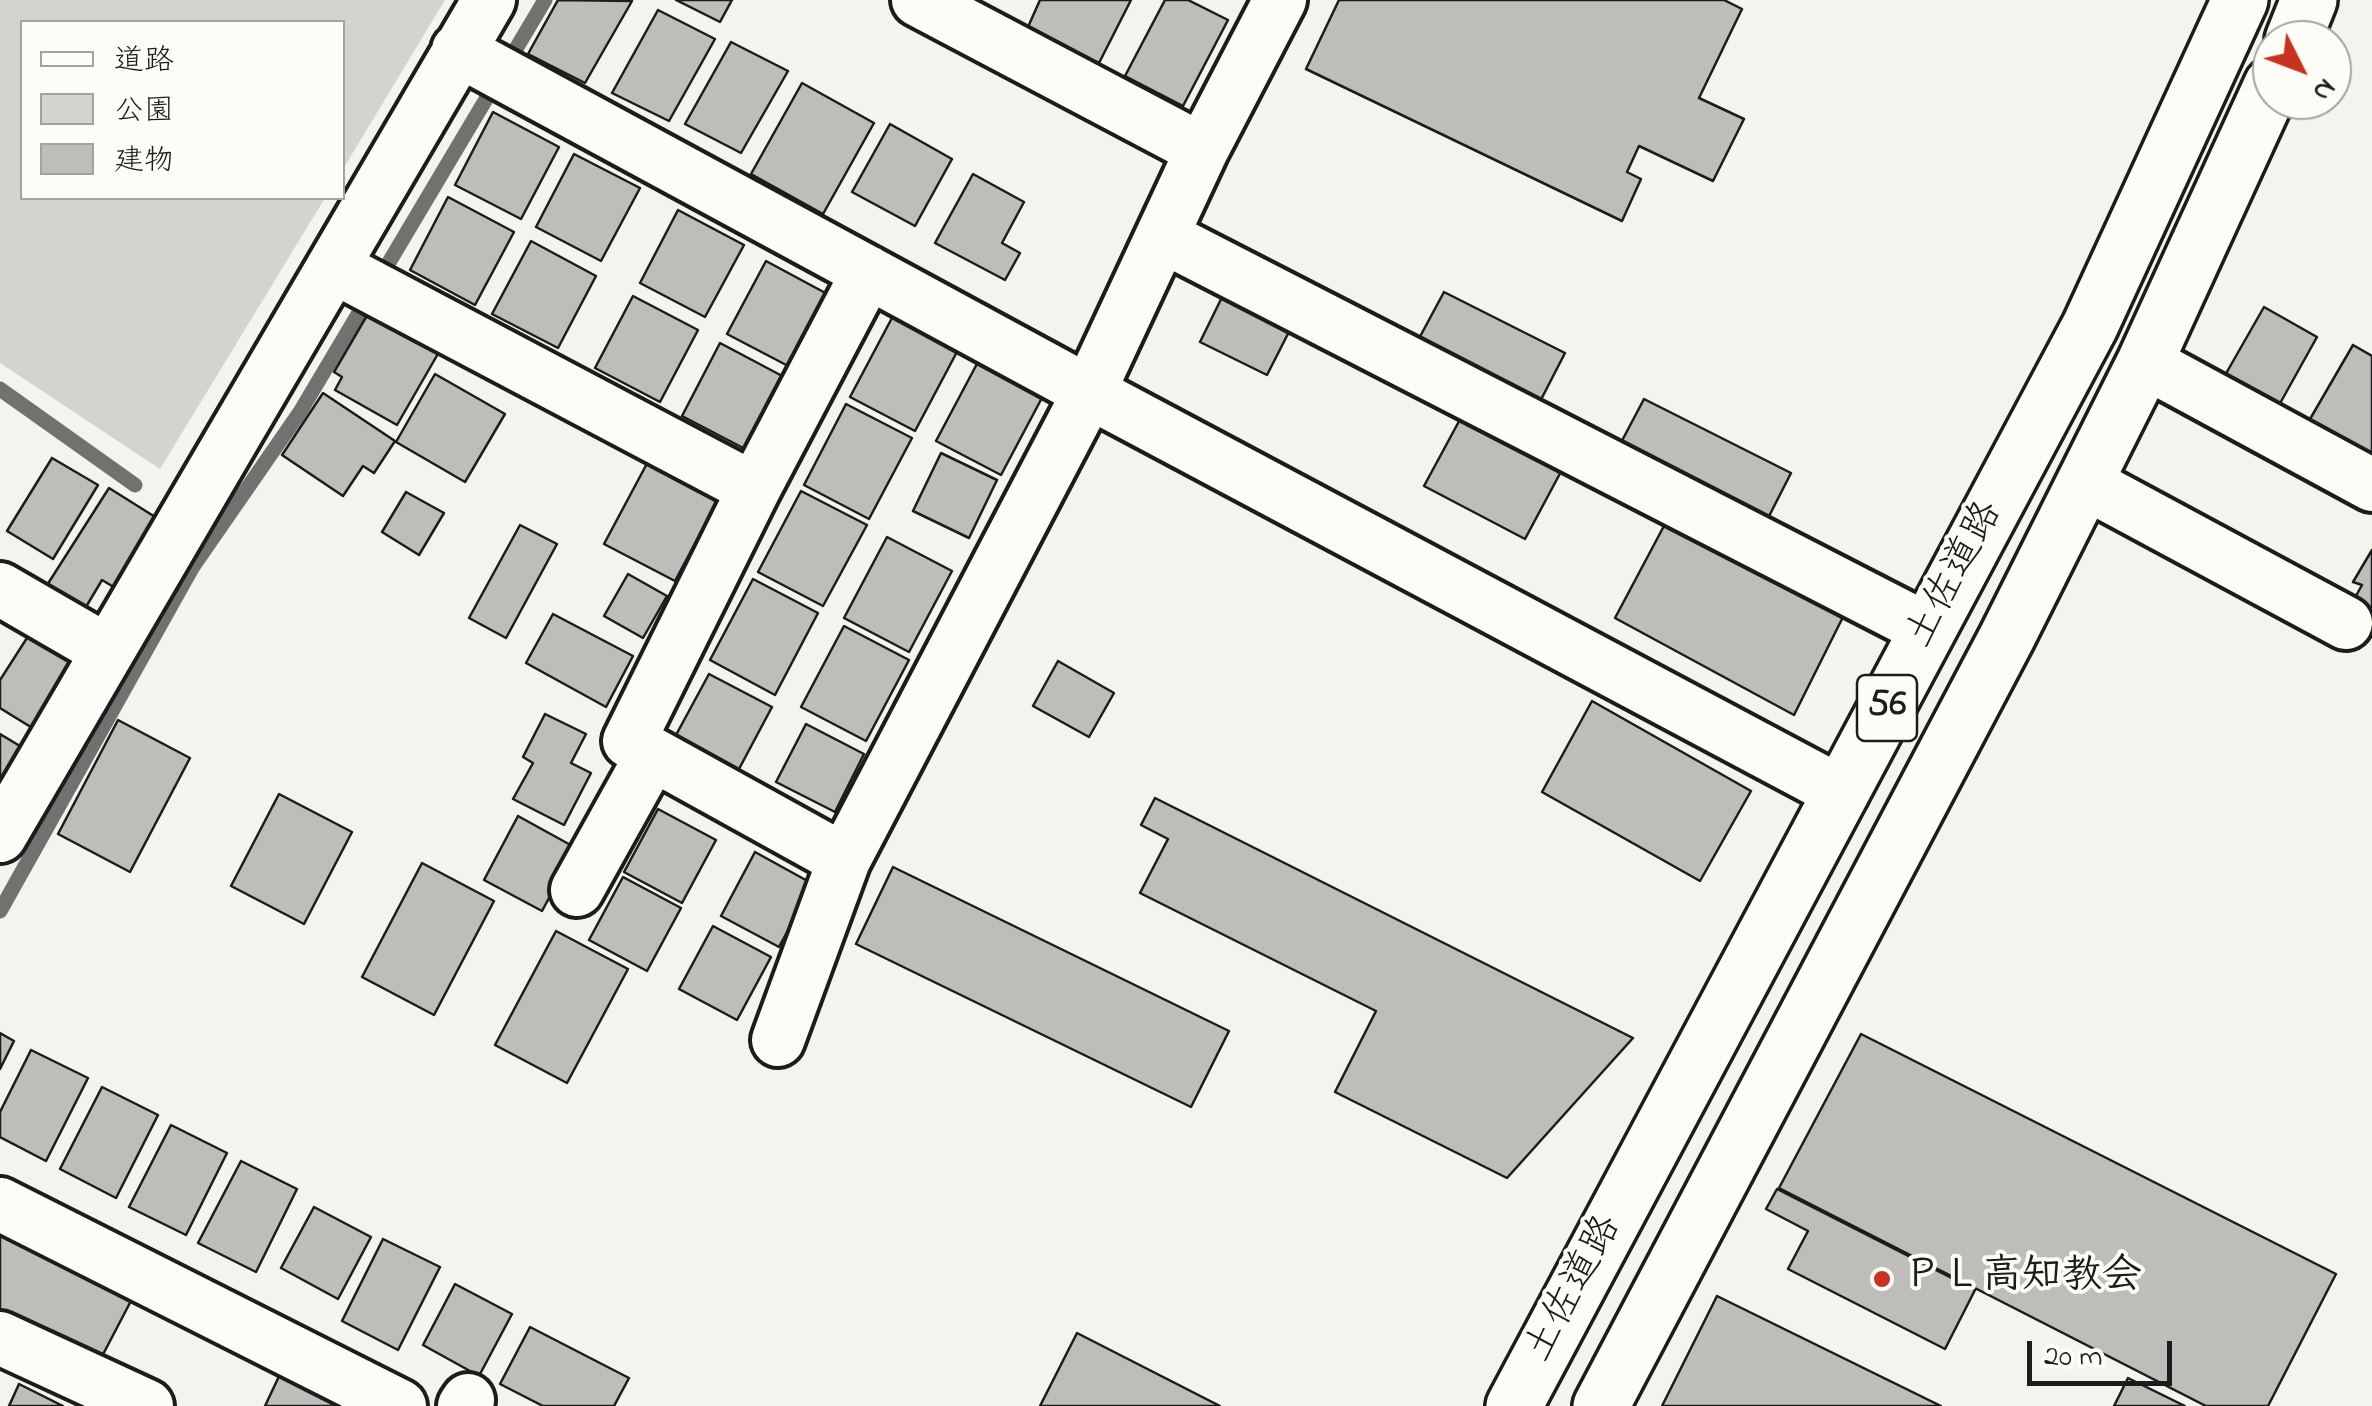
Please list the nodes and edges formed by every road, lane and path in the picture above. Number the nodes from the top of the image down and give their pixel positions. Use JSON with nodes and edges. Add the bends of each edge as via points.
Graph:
{"nodes":[{"id":1,"x":489,"y":0,"type":"edge"},
{"id":2,"x":918,"y":0,"type":"edge"},
{"id":3,"x":1280,"y":0,"type":"edge"},
{"id":4,"x":2240,"y":0,"type":"edge"},
{"id":5,"x":993,"y":18,"type":"edge"},
{"id":6,"x":487,"y":65,"type":"junction"},
{"id":7,"x":2256,"y":120,"type":"edge"},
{"id":8,"x":1202,"y":150,"type":"junction"},
{"id":9,"x":1162,"y":236,"type":"junction"},
{"id":10,"x":868,"y":272,"type":"junction"},
{"id":11,"x":361,"y":281,"type":"junction"},
{"id":12,"x":2145,"y":362,"type":"junction"},
{"id":13,"x":1090,"y":392,"type":"junction"},
{"id":14,"x":2084,"y":482,"type":"junction"},
{"id":15,"x":2372,"y":485,"type":"edge"},
{"id":16,"x":754,"y":489,"type":"junction"},
{"id":17,"x":0,"y":588,"type":"edge"},
{"id":18,"x":1903,"y":617,"type":"dead end"},
{"id":19,"x":2346,"y":623,"type":"dead end"},
{"id":20,"x":107,"y":651,"type":"junction"},
{"id":21,"x":652,"y":754,"type":"junction"},
{"id":22,"x":1842,"y":792,"type":"junction"},
{"id":23,"x":0,"y":836,"type":"edge"},
{"id":24,"x":844,"y":860,"type":"junction"},
{"id":25,"x":577,"y":890,"type":"dead end"},
{"id":26,"x":778,"y":1040,"type":"dead end"},
{"id":27,"x":0,"y":1204,"type":"edge"},
{"id":28,"x":0,"y":1338,"type":"edge"},
{"id":29,"x":147,"y":1406,"type":"edge"},
{"id":30,"x":400,"y":1406,"type":"edge"},
{"id":31,"x":1514,"y":1406,"type":"edge"},
{"id":32,"x":1601,"y":1406,"type":"edge"}],
"edges":[{"from":1,"to":6,"type":"street"},
{"from":2,"to":5,"type":"street"},
{"from":3,"to":8,"type":"street"},
{"from":4,"to":22,"type":"highway","name":"土佐道路","number":"56","via":[[2090,326]]},
{"from":5,"to":8,"type":"street"},
{"from":6,"to":10,"type":"street"},
{"from":6,"to":11,"type":"street"},
{"from":7,"to":12,"type":"highway","name":"土佐道路","number":"56"},
{"from":8,"to":9,"type":"street"},
{"from":9,"to":13,"type":"street"},
{"from":9,"to":18,"type":"street"},
{"from":10,"to":13,"type":"street"},
{"from":10,"to":16,"type":"street"},
{"from":11,"to":16,"type":"street"},
{"from":11,"to":20,"type":"street"},
{"from":12,"to":14,"type":"highway","name":"土佐道路","number":"56"},
{"from":12,"to":15,"type":"street"},
{"from":13,"to":22,"type":"street"},
{"from":13,"to":24,"type":"street"},
{"from":14,"to":19,"type":"street"},
{"from":14,"to":32,"type":"highway","name":"土佐道路","number":"56"},
{"from":16,"to":21,"type":"street","via":[[629,741]]},
{"from":17,"to":20,"type":"street"},
{"from":20,"to":23,"type":"street"},
{"from":21,"to":24,"type":"street"},
{"from":21,"to":25,"type":"street"},
{"from":22,"to":31,"type":"highway","name":"土佐道路","number":"56"},
{"from":24,"to":26,"type":"street"},
{"from":27,"to":30,"type":"street"},
{"from":28,"to":29,"type":"street"}]}
